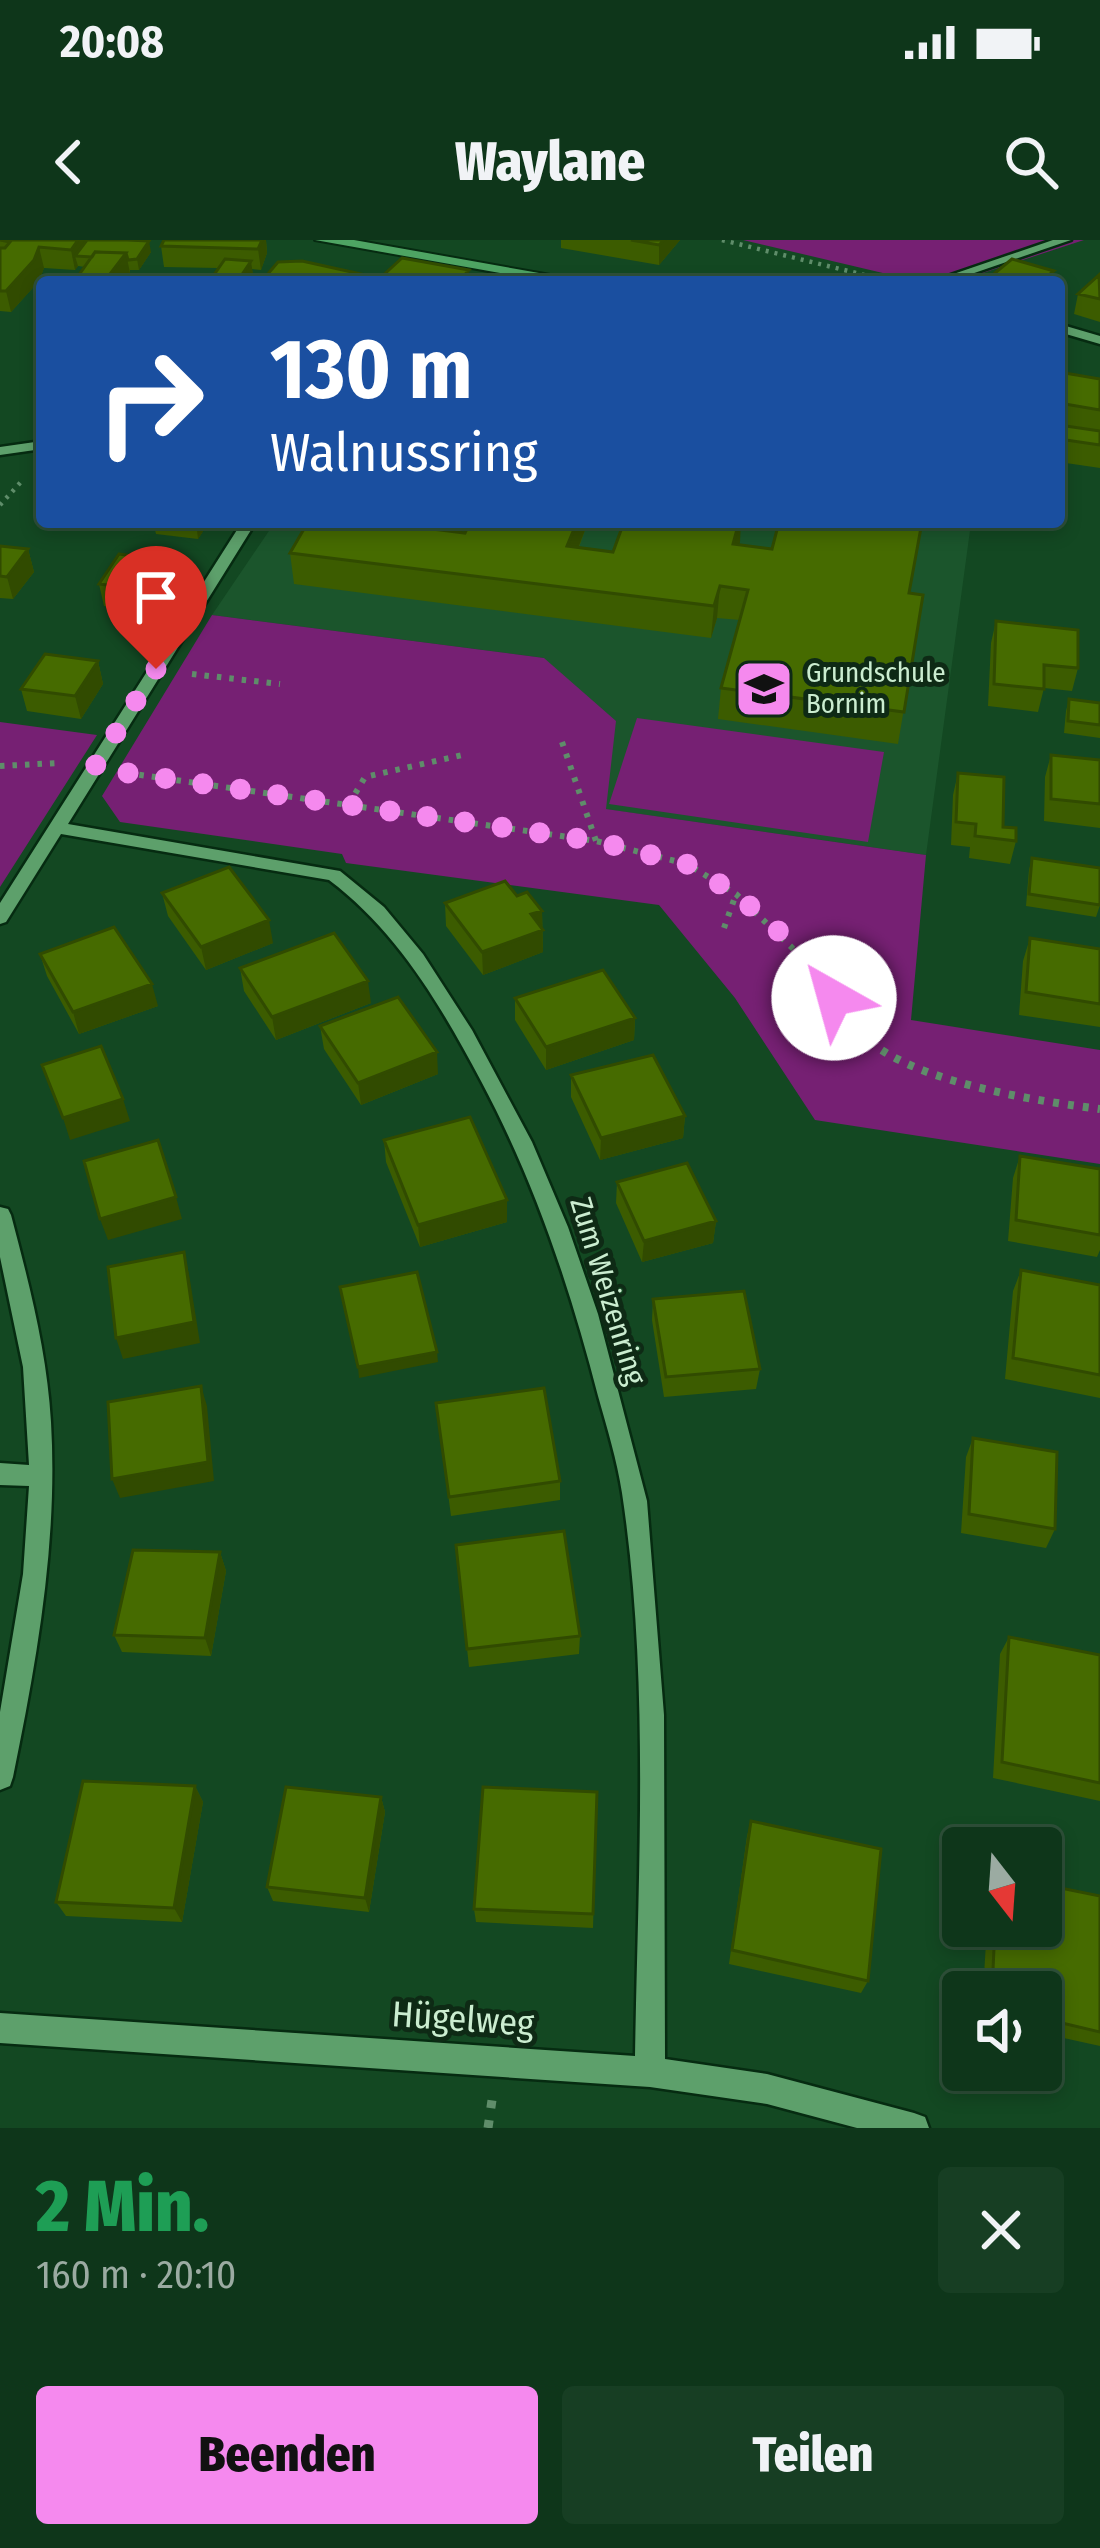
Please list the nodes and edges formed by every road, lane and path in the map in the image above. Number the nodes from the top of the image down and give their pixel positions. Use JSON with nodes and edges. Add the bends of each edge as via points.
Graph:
{"nodes":[{"id":1,"x":323,"y":240,"type":"edge"},
{"id":2,"x":722,"y":240,"type":"edge"},
{"id":3,"x":1065,"y":240,"type":"edge"},
{"id":4,"x":544,"y":276,"type":"edge"},
{"id":5,"x":869,"y":276,"type":"edge"},
{"id":6,"x":954,"y":276,"type":"edge"},
{"id":7,"x":1065,"y":330,"type":"edge"},
{"id":8,"x":1100,"y":340,"type":"edge"},
{"id":9,"x":36,"y":446,"type":"edge"},
{"id":10,"x":0,"y":451,"type":"edge"},
{"id":11,"x":245,"y":528,"type":"edge"},
{"id":12,"x":156,"y":669,"type":"junction"},
{"id":13,"x":280,"y":684,"type":"dead end"},
{"id":14,"x":562,"y":742,"type":"dead end"},
{"id":15,"x":467,"y":754,"type":"dead end"},
{"id":16,"x":0,"y":766,"type":"edge"},
{"id":17,"x":94,"y":768,"type":"junction"},
{"id":18,"x":349,"y":805,"type":"junction"},
{"id":19,"x":57,"y":828,"type":"junction"},
{"id":20,"x":596,"y":841,"type":"junction"},
{"id":21,"x":736,"y":894,"type":"junction"},
{"id":22,"x":0,"y":918,"type":"edge"},
{"id":23,"x":724,"y":928,"type":"dead end"},
{"id":24,"x":850,"y":947,"type":"dead end"},
{"id":25,"x":834,"y":998,"type":"junction"},
{"id":26,"x":1100,"y":1109,"type":"edge"},
{"id":27,"x":0,"y":1215,"type":"edge"},
{"id":28,"x":7,"y":1273,"type":"edge"},
{"id":29,"x":0,"y":1474,"type":"edge"},
{"id":30,"x":42,"y":1476,"type":"junction"},
{"id":31,"x":0,"y":1777,"type":"edge"},
{"id":32,"x":0,"y":2028,"type":"edge"},
{"id":33,"x":650,"y":2072,"type":"junction"},
{"id":34,"x":914,"y":2128,"type":"edge"}],
"edges":[{"from":1,"to":4,"type":"main road"},
{"from":2,"to":5,"type":"path"},
{"from":3,"to":6,"type":"street"},
{"from":7,"to":8,"type":"street"},
{"from":9,"to":10,"type":"street"},
{"from":11,"to":12,"type":"street"},
{"from":12,"to":13,"type":"path"},
{"from":12,"to":17,"type":"street"},
{"from":14,"to":20,"type":"path"},
{"from":15,"to":18,"type":"path","via":[[365,777]]},
{"from":16,"to":17,"type":"path"},
{"from":17,"to":18,"type":"path"},
{"from":17,"to":19,"type":"street"},
{"from":18,"to":20,"type":"path"},
{"from":19,"to":22,"type":"street"},
{"from":19,"to":33,"type":"street","name":"Zum Weizenring","via":[[334,875],[392,930],[455,1016],[504,1103],[592,1322],[635,1497],[653,1700]]},
{"from":20,"to":21,"type":"path","via":[[687,864]]},
{"from":21,"to":23,"type":"path"},
{"from":21,"to":25,"type":"path","via":[[792,943]]},
{"from":24,"to":25,"type":"path"},
{"from":25,"to":26,"type":"path","via":[[869,1040],[929,1070],[1015,1098]]},
{"from":27,"to":28,"type":"street"},
{"from":28,"to":30,"type":"street","via":[[34,1369]]},
{"from":29,"to":30,"type":"street"},
{"from":30,"to":31,"type":"street","via":[[33,1609]]},
{"from":32,"to":33,"type":"street","name":"Hügelweg"},
{"from":33,"to":34,"type":"street","name":"Hügelweg","via":[[766,2089]]}]}
